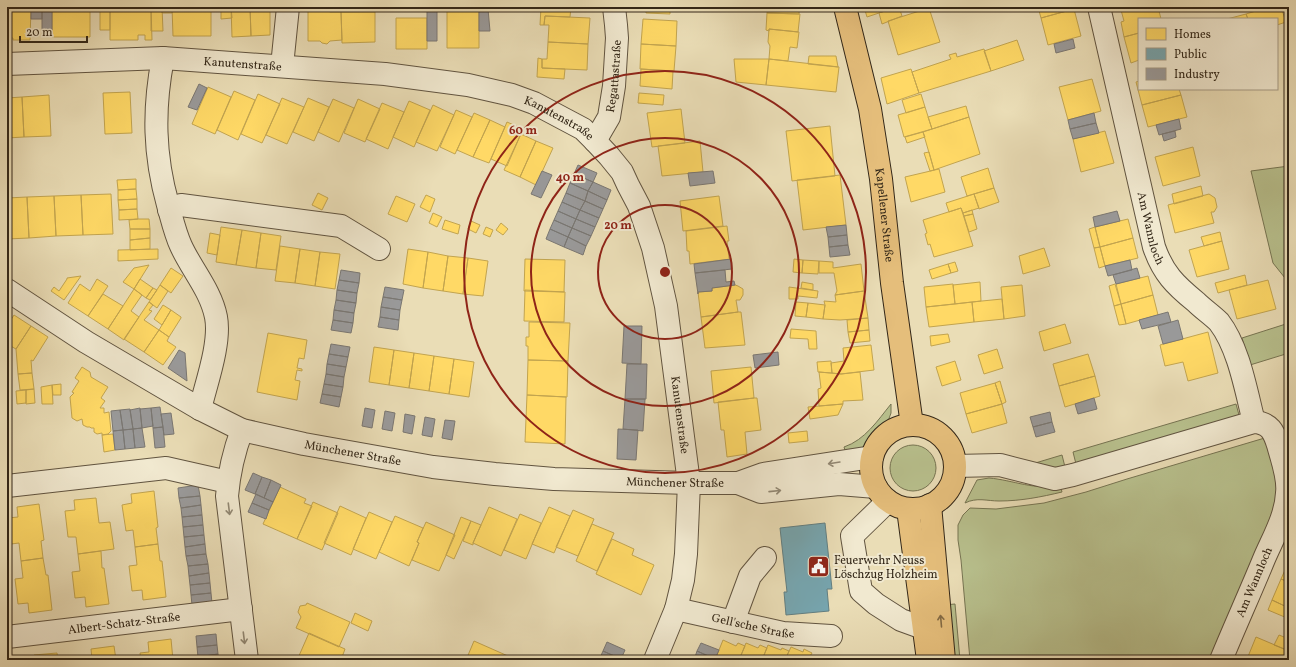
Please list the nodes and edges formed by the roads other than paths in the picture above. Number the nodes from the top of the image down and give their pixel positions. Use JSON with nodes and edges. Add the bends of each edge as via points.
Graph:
{"nodes":[{"id":1,"x":288,"y":7,"type":"edge"},
{"id":2,"x":614,"y":7,"type":"edge"},
{"id":3,"x":845,"y":7,"type":"edge"},
{"id":4,"x":1099,"y":7,"type":"edge"},
{"id":5,"x":163,"y":58,"type":"junction"},
{"id":6,"x":7,"y":64,"type":"edge"},
{"id":7,"x":282,"y":66,"type":"junction"},
{"id":8,"x":595,"y":141,"type":"junction"},
{"id":9,"x":169,"y":210,"type":"junction"},
{"id":10,"x":379,"y":250,"type":"dead end"},
{"id":11,"x":7,"y":290,"type":"edge"},
{"id":12,"x":200,"y":409,"type":"junction"},
{"id":13,"x":1254,"y":422,"type":"junction"},
{"id":14,"x":912,"y":424,"type":"junction"},
{"id":15,"x":242,"y":430,"type":"junction"},
{"id":16,"x":872,"y":457,"type":"junction"},
{"id":17,"x":955,"y":466,"type":"junction"},
{"id":18,"x":228,"y":482,"type":"junction"},
{"id":19,"x":689,"y":483,"type":"junction"},
{"id":20,"x":738,"y":483,"type":"junction"},
{"id":21,"x":7,"y":486,"type":"edge"},
{"id":22,"x":891,"y":499,"type":"junction"},
{"id":23,"x":930,"y":505,"type":"junction"},
{"id":24,"x":765,"y":558,"type":"dead end"},
{"id":25,"x":676,"y":608,"type":"junction"},
{"id":26,"x":241,"y":609,"type":"junction"},
{"id":27,"x":732,"y":622,"type":"junction"},
{"id":28,"x":923,"y":628,"type":"junction"},
{"id":29,"x":831,"y":636,"type":"dead end"},
{"id":30,"x":7,"y":637,"type":"edge"},
{"id":31,"x":247,"y":660,"type":"edge"},
{"id":32,"x":655,"y":660,"type":"edge"},
{"id":33,"x":928,"y":660,"type":"edge"},
{"id":34,"x":944,"y":660,"type":"edge"},
{"id":35,"x":1221,"y":660,"type":"edge"}],
"edges":[{"from":1,"to":7,"type":"street"},
{"from":2,"to":8,"type":"street","name":"Regattastraße","via":[[617,38],[614,86],[609,118]]},
{"from":3,"to":14,"type":"main road","name":"Kapellener Straße","via":[[870,109]]},
{"from":4,"to":13,"type":"street","name":"Am Wannloch","via":[[1154,248],[1172,282],[1214,318],[1232,344]]},
{"from":5,"to":6,"type":"street","name":"Kanutenstraße"},
{"from":5,"to":7,"type":"street","name":"Kanutenstraße"},
{"from":5,"to":9,"type":"street","via":[[156,105],[156,147]]},
{"from":7,"to":8,"type":"street","name":"Kanutenstraße","via":[[385,74],[468,85],[534,103],[583,129]]},
{"from":8,"to":19,"type":"street","name":"Kanutenstraße","via":[[625,179],[639,206],[652,248],[666,306]]},
{"from":9,"to":10,"type":"street","via":[[181,205],[341,226]]},
{"from":9,"to":12,"type":"street","via":[[180,244],[212,302],[216,317],[213,358]]},
{"from":11,"to":12,"type":"street","name":"Münchener Straße","via":[[86,342]]},
{"from":12,"to":15,"type":"street","name":"Münchener Straße"},
{"from":13,"to":17,"type":"street","via":[[1073,476],[1055,479],[1000,466]]},
{"from":13,"to":35,"type":"street","name":"Am Wannloch","via":[[1265,424],[1275,436],[1283,463],[1287,499],[1278,527]]},
{"from":14,"to":16,"type":"main road","via":[[886,434],[875,448]]},
{"from":14,"to":17,"type":"main road","via":[[928,427],[942,436],[952,450]]},
{"from":15,"to":18,"type":"street"},
{"from":15,"to":19,"type":"street","name":"Münchener Straße","via":[[433,467],[554,479]]},
{"from":16,"to":20,"type":"street","name":"Münchener Straße","one_way":true,"via":[[763,474]]},
{"from":16,"to":22,"type":"main road","via":[[871,472]]},
{"from":17,"to":23,"type":"main road","via":[[950,488],[939,500]]},
{"from":18,"to":21,"type":"street","via":[[166,468]]},
{"from":18,"to":26,"type":"street","one_way":true,"via":[[227,496]]},
{"from":19,"to":20,"type":"street","name":"Münchener Straße"},
{"from":19,"to":25,"type":"street","via":[[686,554]]},
{"from":20,"to":22,"type":"street","name":"Münchener Straße","one_way":true,"via":[[762,492],[840,484]]},
{"from":22,"to":23,"type":"main road"},
{"from":22,"to":28,"type":"main road"},
{"from":22,"to":28,"type":"street","via":[[852,536],[861,591],[901,620]]},
{"from":34,"to":23,"type":"main road","one_way":true},
{"from":24,"to":27,"type":"street","via":[[750,576]]},
{"from":25,"to":27,"type":"street","name":"Gell'sche Straße"},
{"from":25,"to":32,"type":"street"},
{"from":26,"to":30,"type":"street","name":"Albert-Schatz-Straße"},
{"from":26,"to":31,"type":"street","one_way":true},
{"from":27,"to":29,"type":"street","name":"Gell'sche Straße","via":[[783,633]]},
{"from":28,"to":33,"type":"main road"}]}
